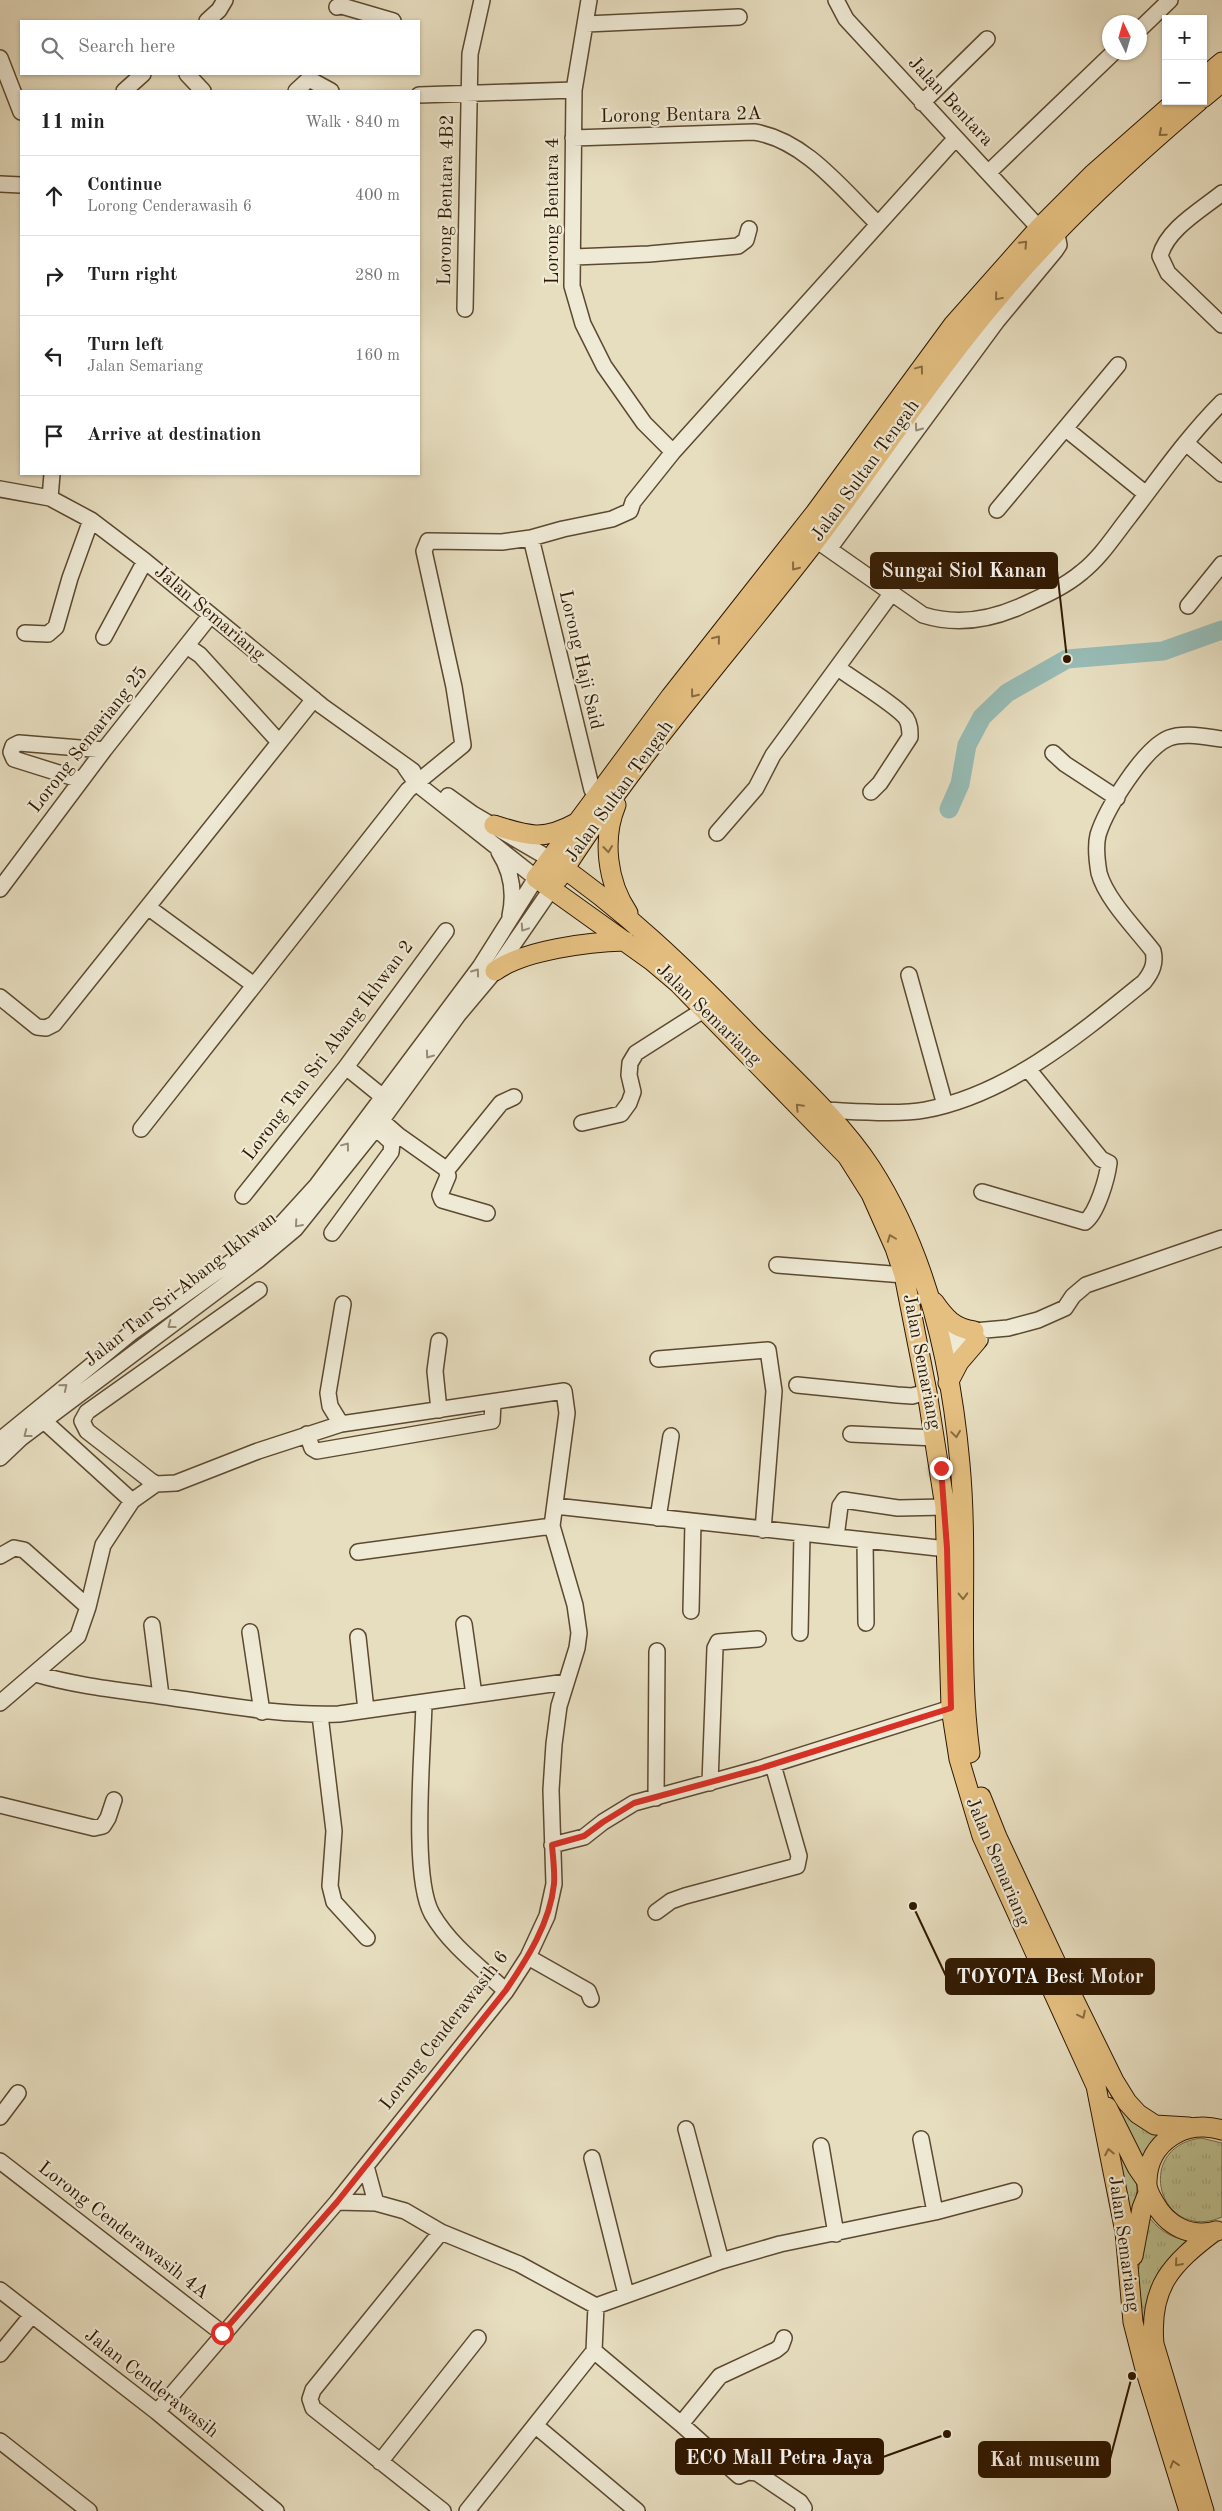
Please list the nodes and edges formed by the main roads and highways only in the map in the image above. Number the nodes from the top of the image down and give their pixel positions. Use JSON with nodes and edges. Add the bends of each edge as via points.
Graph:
{"nodes":[{"id":1,"x":1222,"y":62,"type":"edge"},
{"id":2,"x":1207,"y":75,"type":"edge"},
{"id":3,"x":1222,"y":82,"type":"edge"},
{"id":4,"x":1207,"y":95,"type":"edge"},
{"id":5,"x":1171,"y":105,"type":"edge"},
{"id":6,"x":1194,"y":105,"type":"edge"},
{"id":7,"x":623,"y":786,"type":"junction"},
{"id":8,"x":579,"y":821,"type":"junction"},
{"id":9,"x":494,"y":834,"type":"road end"},
{"id":10,"x":557,"y":864,"type":"junction"},
{"id":11,"x":552,"y":888,"type":"junction"},
{"id":12,"x":635,"y":922,"type":"junction"},
{"id":13,"x":625,"y":941,"type":"junction"},
{"id":14,"x":495,"y":971,"type":"road end"},
{"id":15,"x":929,"y":1295,"type":"junction"},
{"id":16,"x":941,"y":1346,"type":"junction"},
{"id":17,"x":948,"y":1383,"type":"junction"},
{"id":18,"x":935,"y":1436,"type":"junction"},
{"id":19,"x":1096,"y":2086,"type":"junction"},
{"id":20,"x":1189,"y":2127,"type":"junction"},
{"id":21,"x":1222,"y":2130,"type":"edge"},
{"id":22,"x":1147,"y":2186,"type":"junction"},
{"id":23,"x":1218,"y":2230,"type":"edge"},
{"id":24,"x":1129,"y":2276,"type":"junction"},
{"id":25,"x":1189,"y":2511,"type":"edge"},
{"id":26,"x":1204,"y":2511,"type":"edge"}],
"edges":[{"from":1,"to":2,"type":"main road"},
{"from":3,"to":4,"type":"main road"},
{"from":8,"to":5,"type":"main road","name":"Jalan Sultan Tengah","one_way":true,"via":[[671,696],[815,513],[953,325],[1039,228],[1092,175]]},
{"from":6,"to":7,"type":"main road","name":"Jalan Sultan Tengah","one_way":true,"via":[[1105,184],[1007,286],[965,337],[823,544]]},
{"from":7,"to":10,"type":"main road","name":"Jalan Sultan Tengah"},
{"from":7,"to":12,"type":"main road","one_way":true,"via":[[612,814],[608,840],[616,890]]},
{"from":8,"to":9,"type":"main road","via":[[560,832],[546,835]]},
{"from":8,"to":10,"type":"main road","name":"Jalan Sultan Tengah"},
{"from":10,"to":11,"type":"main road"},
{"from":10,"to":11,"type":"main road","name":"Jalan Semariang","via":[[536,878]]},
{"from":10,"to":12,"type":"main road","name":"Jalan Semariang"},
{"from":11,"to":13,"type":"main road","name":"Jalan Semariang"},
{"from":12,"to":15,"type":"main road","name":"Jalan Semariang","via":[[738,1022],[842,1131],[884,1190],[910,1242]]},
{"from":13,"to":14,"type":"main road","via":[[601,942],[524,958]]},
{"from":18,"to":13,"type":"main road","name":"Jalan Semariang","one_way":true,"via":[[904,1275],[885,1221],[860,1175],[847,1156],[705,1009]]},
{"from":15,"to":16,"type":"main road","name":"Jalan Semariang"},
{"from":15,"to":17,"type":"main road","via":[[945,1318],[975,1336]]},
{"from":16,"to":17,"type":"main road","name":"Jalan Semariang"},
{"from":16,"to":18,"type":"main road","via":[[931,1353],[941,1414]]},
{"from":17,"to":20,"type":"main road","name":"Jalan Semariang","one_way":true,"via":[[960,1465],[966,1724],[976,1783],[997,1837],[1123,2095],[1138,2114],[1155,2125]]},
{"from":18,"to":19,"type":"main road","name":"Jalan Semariang","via":[[945,1507],[951,1708],[959,1759],[980,1830]]},
{"from":19,"to":22,"type":"main road"},
{"from":24,"to":19,"type":"main road","name":"Jalan Semariang","one_way":true,"via":[[1125,2232]]},
{"from":20,"to":21,"type":"main road","name":"Jalan Semariang"},
{"from":20,"to":22,"type":"main road","via":[[1177,2132],[1157,2150],[1151,2161]]},
{"from":22,"to":23,"type":"main road","via":[[1160,2214],[1172,2224],[1185,2231],[1200,2233]]},
{"from":22,"to":24,"type":"main road"},
{"from":23,"to":26,"type":"main road","name":"Jalan Semariang","one_way":true,"via":[[1179,2261],[1167,2277],[1153,2309],[1152,2323],[1154,2344]]},
{"from":25,"to":24,"type":"main road","name":"Jalan Semariang","one_way":true,"via":[[1145,2369],[1132,2314]]}]}
